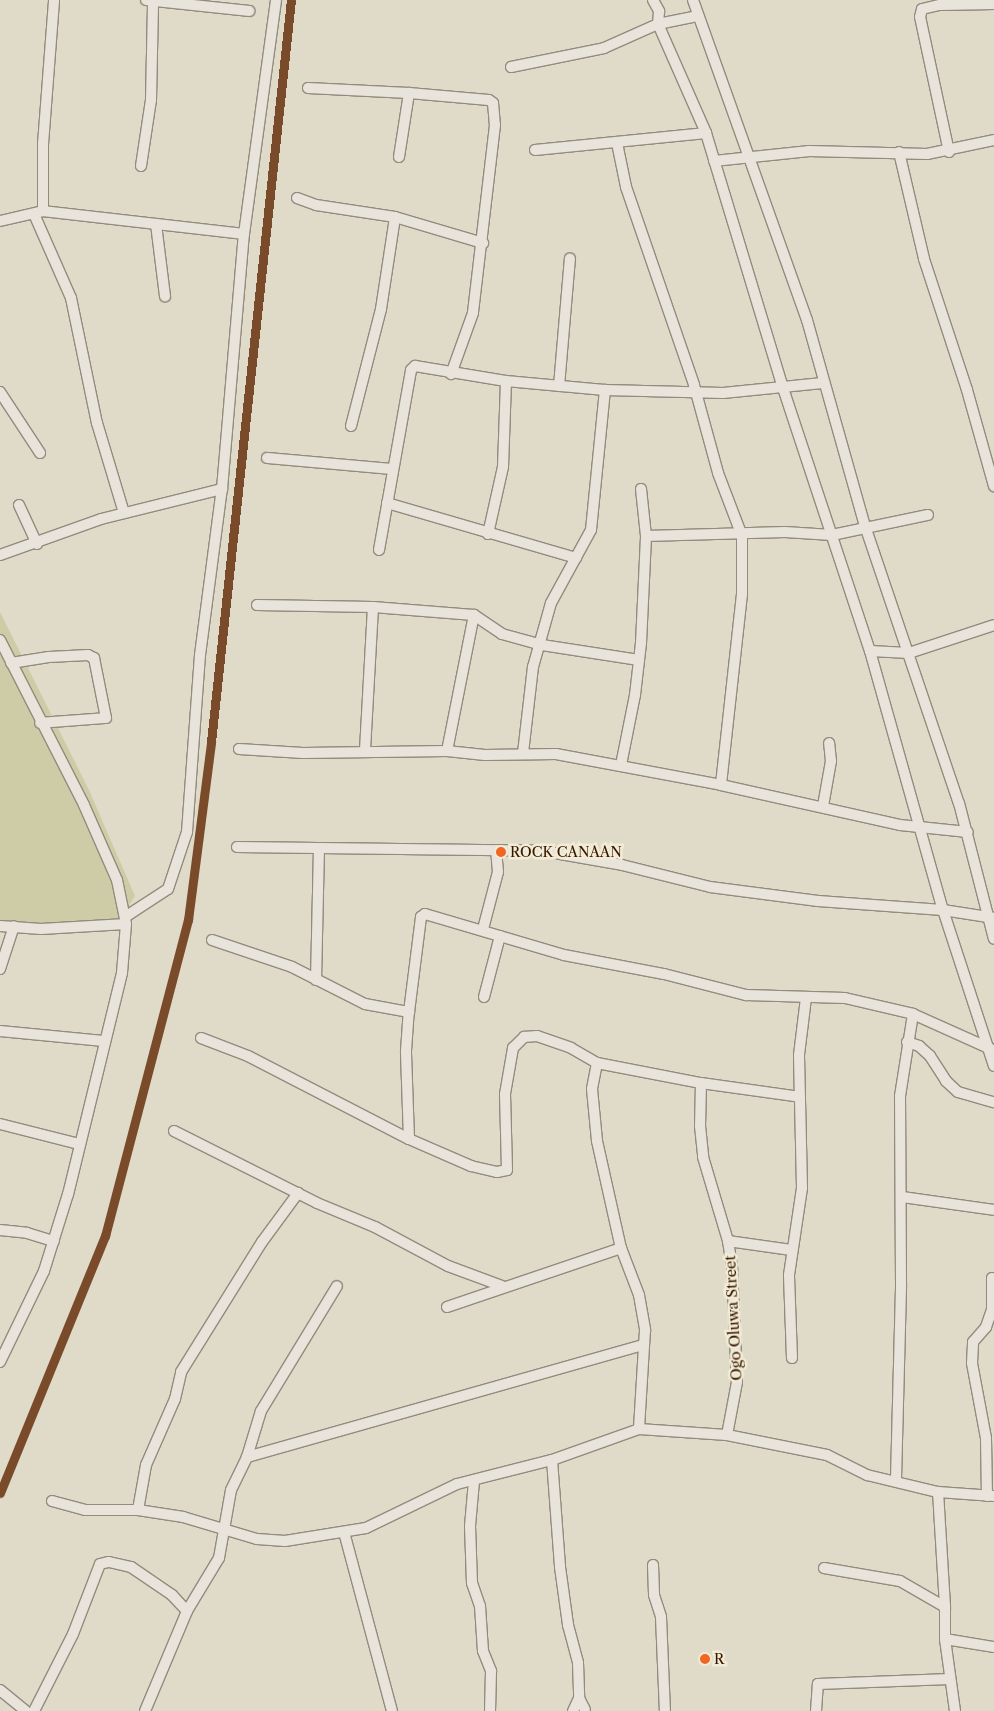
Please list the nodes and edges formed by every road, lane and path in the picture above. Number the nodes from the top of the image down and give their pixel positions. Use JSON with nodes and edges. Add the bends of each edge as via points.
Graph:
{"nodes":[{"id":1,"x":54,"y":0,"type":"edge"},
{"id":2,"x":149,"y":0,"type":"edge"},
{"id":3,"x":276,"y":0,"type":"edge"},
{"id":4,"x":653,"y":0,"type":"edge"},
{"id":5,"x":693,"y":0,"type":"edge"},
{"id":6,"x":994,"y":4,"type":"edge"},
{"id":7,"x":249,"y":11,"type":"dead end"},
{"id":8,"x":698,"y":16,"type":"junction"},
{"id":9,"x":658,"y":24,"type":"junction"},
{"id":10,"x":512,"y":67,"type":"dead end"},
{"id":11,"x":308,"y":88,"type":"dead end"},
{"id":12,"x":409,"y":93,"type":"junction"},
{"id":13,"x":706,"y":133,"type":"junction"},
{"id":14,"x":994,"y":140,"type":"edge"},
{"id":15,"x":617,"y":143,"type":"junction"},
{"id":16,"x":535,"y":150,"type":"dead end"},
{"id":17,"x":899,"y":152,"type":"junction"},
{"id":18,"x":949,"y":152,"type":"junction"},
{"id":19,"x":398,"y":157,"type":"dead end"},
{"id":20,"x":749,"y":158,"type":"junction"},
{"id":21,"x":714,"y":161,"type":"junction"},
{"id":22,"x":141,"y":166,"type":"dead end"},
{"id":23,"x":297,"y":198,"type":"dead end"},
{"id":24,"x":39,"y":212,"type":"junction"},
{"id":25,"x":395,"y":217,"type":"junction"},
{"id":26,"x":0,"y":220,"type":"edge"},
{"id":27,"x":156,"y":224,"type":"junction"},
{"id":28,"x":244,"y":234,"type":"junction"},
{"id":29,"x":483,"y":243,"type":"junction"},
{"id":30,"x":570,"y":258,"type":"dead end"},
{"id":31,"x":165,"y":296,"type":"dead end"},
{"id":32,"x":451,"y":374,"type":"junction"},
{"id":33,"x":506,"y":381,"type":"junction"},
{"id":34,"x":823,"y":382,"type":"junction"},
{"id":35,"x":782,"y":385,"type":"junction"},
{"id":36,"x":559,"y":386,"type":"junction"},
{"id":37,"x":601,"y":390,"type":"junction"},
{"id":38,"x":0,"y":392,"type":"edge"},
{"id":39,"x":697,"y":393,"type":"junction"},
{"id":40,"x":351,"y":426,"type":"dead end"},
{"id":41,"x":40,"y":453,"type":"dead end"},
{"id":42,"x":267,"y":458,"type":"dead end"},
{"id":43,"x":393,"y":469,"type":"junction"},
{"id":44,"x":994,"y":486,"type":"edge"},
{"id":45,"x":222,"y":489,"type":"junction"},
{"id":46,"x":641,"y":489,"type":"dead end"},
{"id":47,"x":387,"y":504,"type":"junction"},
{"id":48,"x":19,"y":505,"type":"dead end"},
{"id":49,"x":124,"y":513,"type":"junction"},
{"id":50,"x":928,"y":515,"type":"dead end"},
{"id":51,"x":866,"y":526,"type":"junction"},
{"id":52,"x":833,"y":533,"type":"junction"},
{"id":53,"x":488,"y":534,"type":"junction"},
{"id":54,"x":646,"y":536,"type":"junction"},
{"id":55,"x":742,"y":536,"type":"junction"},
{"id":56,"x":37,"y":544,"type":"junction"},
{"id":57,"x":379,"y":550,"type":"dead end"},
{"id":58,"x":0,"y":555,"type":"edge"},
{"id":59,"x":576,"y":558,"type":"junction"},
{"id":60,"x":257,"y":605,"type":"dead end"},
{"id":61,"x":373,"y":608,"type":"junction"},
{"id":62,"x":474,"y":615,"type":"junction"},
{"id":63,"x":994,"y":625,"type":"edge"},
{"id":64,"x":0,"y":640,"type":"edge"},
{"id":65,"x":542,"y":646,"type":"junction"},
{"id":66,"x":870,"y":651,"type":"junction"},
{"id":67,"x":909,"y":653,"type":"junction"},
{"id":68,"x":639,"y":660,"type":"junction"},
{"id":69,"x":11,"y":662,"type":"junction"},
{"id":70,"x":40,"y":723,"type":"junction"},
{"id":71,"x":829,"y":743,"type":"dead end"},
{"id":72,"x":239,"y":749,"type":"dead end"},
{"id":73,"x":365,"y":750,"type":"junction"},
{"id":74,"x":447,"y":751,"type":"junction"},
{"id":75,"x":523,"y":753,"type":"junction"},
{"id":76,"x":621,"y":765,"type":"junction"},
{"id":77,"x":721,"y":785,"type":"junction"},
{"id":78,"x":823,"y":806,"type":"junction"},
{"id":79,"x":918,"y":828,"type":"junction"},
{"id":80,"x":968,"y":832,"type":"junction"},
{"id":81,"x":237,"y":847,"type":"dead end"},
{"id":82,"x":319,"y":849,"type":"junction"},
{"id":83,"x":496,"y":850,"type":"junction"},
{"id":84,"x":943,"y":910,"type":"junction"},
{"id":85,"x":990,"y":919,"type":"edge"},
{"id":86,"x":125,"y":920,"type":"junction"},
{"id":87,"x":0,"y":926,"type":"edge"},
{"id":88,"x":14,"y":926,"type":"junction"},
{"id":89,"x":483,"y":929,"type":"junction"},
{"id":90,"x":500,"y":936,"type":"junction"},
{"id":91,"x":212,"y":940,"type":"dead end"},
{"id":92,"x":994,"y":940,"type":"edge"},
{"id":93,"x":0,"y":969,"type":"edge"},
{"id":94,"x":316,"y":980,"type":"junction"},
{"id":95,"x":484,"y":997,"type":"dead end"},
{"id":96,"x":806,"y":998,"type":"junction"},
{"id":97,"x":408,"y":1012,"type":"junction"},
{"id":98,"x":913,"y":1014,"type":"junction"},
{"id":99,"x":0,"y":1031,"type":"edge"},
{"id":100,"x":201,"y":1038,"type":"dead end"},
{"id":101,"x":104,"y":1041,"type":"junction"},
{"id":102,"x":907,"y":1042,"type":"junction"},
{"id":103,"x":991,"y":1049,"type":"edge"},
{"id":104,"x":597,"y":1063,"type":"junction"},
{"id":105,"x":994,"y":1066,"type":"edge"},
{"id":106,"x":702,"y":1083,"type":"junction"},
{"id":107,"x":800,"y":1097,"type":"junction"},
{"id":108,"x":994,"y":1102,"type":"edge"},
{"id":109,"x":0,"y":1124,"type":"edge"},
{"id":110,"x":174,"y":1131,"type":"dead end"},
{"id":111,"x":409,"y":1139,"type":"junction"},
{"id":112,"x":79,"y":1144,"type":"junction"},
{"id":113,"x":298,"y":1194,"type":"junction"},
{"id":114,"x":902,"y":1197,"type":"junction"},
{"id":115,"x":994,"y":1210,"type":"edge"},
{"id":116,"x":0,"y":1230,"type":"edge"},
{"id":117,"x":728,"y":1240,"type":"junction"},
{"id":118,"x":54,"y":1241,"type":"junction"},
{"id":119,"x":621,"y":1248,"type":"junction"},
{"id":120,"x":791,"y":1250,"type":"junction"},
{"id":121,"x":992,"y":1278,"type":"dead end"},
{"id":122,"x":337,"y":1286,"type":"dead end"},
{"id":123,"x":502,"y":1286,"type":"junction"},
{"id":124,"x":447,"y":1307,"type":"dead end"},
{"id":125,"x":642,"y":1345,"type":"junction"},
{"id":126,"x":792,"y":1358,"type":"dead end"},
{"id":127,"x":0,"y":1362,"type":"edge"},
{"id":128,"x":639,"y":1429,"type":"junction"},
{"id":129,"x":727,"y":1436,"type":"junction"},
{"id":130,"x":247,"y":1456,"type":"junction"},
{"id":131,"x":552,"y":1460,"type":"junction"},
{"id":132,"x":896,"y":1479,"type":"junction"},
{"id":133,"x":474,"y":1481,"type":"junction"},
{"id":134,"x":938,"y":1492,"type":"junction"},
{"id":135,"x":990,"y":1496,"type":"edge"},
{"id":136,"x":52,"y":1501,"type":"dead end"},
{"id":137,"x":138,"y":1510,"type":"junction"},
{"id":138,"x":226,"y":1529,"type":"junction"},
{"id":139,"x":344,"y":1532,"type":"junction"},
{"id":140,"x":653,"y":1565,"type":"dead end"},
{"id":141,"x":824,"y":1568,"type":"dead end"},
{"id":142,"x":945,"y":1607,"type":"junction"},
{"id":143,"x":187,"y":1611,"type":"junction"},
{"id":144,"x":945,"y":1639,"type":"junction"},
{"id":145,"x":994,"y":1647,"type":"edge"},
{"id":146,"x":950,"y":1679,"type":"junction"},
{"id":147,"x":0,"y":1690,"type":"edge"},
{"id":148,"x":579,"y":1698,"type":"junction"},
{"id":149,"x":26,"y":1711,"type":"edge"},
{"id":150,"x":34,"y":1711,"type":"edge"},
{"id":151,"x":145,"y":1711,"type":"edge"},
{"id":152,"x":392,"y":1711,"type":"edge"},
{"id":153,"x":490,"y":1711,"type":"edge"},
{"id":154,"x":573,"y":1711,"type":"edge"},
{"id":155,"x":585,"y":1711,"type":"edge"},
{"id":156,"x":589,"y":1711,"type":"edge"},
{"id":157,"x":665,"y":1711,"type":"edge"},
{"id":158,"x":816,"y":1711,"type":"edge"},
{"id":159,"x":955,"y":1711,"type":"edge"}],
"edges":[{"from":1,"to":24,"type":"street"},
{"from":2,"to":7,"type":"street"},
{"from":2,"to":22,"type":"street","via":[[151,100]]},
{"from":3,"to":28,"type":"street"},
{"from":4,"to":9,"type":"street","via":[[659,11]]},
{"from":5,"to":8,"type":"street"},
{"from":6,"to":18,"type":"street","via":[[940,5],[922,9],[920,17]]},
{"from":8,"to":9,"type":"street"},
{"from":8,"to":20,"type":"street"},
{"from":9,"to":10,"type":"street","via":[[604,48]]},
{"from":9,"to":13,"type":"street"},
{"from":11,"to":12,"type":"street"},
{"from":12,"to":19,"type":"street"},
{"from":12,"to":29,"type":"street","via":[[489,100],[493,103],[495,125]]},
{"from":13,"to":15,"type":"street"},
{"from":13,"to":21,"type":"street"},
{"from":14,"to":18,"type":"street"},
{"from":15,"to":16,"type":"street"},
{"from":15,"to":39,"type":"street","via":[[626,187]]},
{"from":17,"to":18,"type":"street"},
{"from":17,"to":20,"type":"street","via":[[810,151]]},
{"from":17,"to":44,"type":"street","via":[[924,259]]},
{"from":20,"to":21,"type":"street"},
{"from":20,"to":34,"type":"street","via":[[807,320]]},
{"from":21,"to":35,"type":"street"},
{"from":23,"to":25,"type":"street","via":[[316,205]]},
{"from":24,"to":26,"type":"street"},
{"from":24,"to":27,"type":"street"},
{"from":24,"to":49,"type":"street","via":[[71,298],[97,423]]},
{"from":25,"to":29,"type":"street"},
{"from":25,"to":40,"type":"street","via":[[381,309]]},
{"from":27,"to":28,"type":"street"},
{"from":27,"to":31,"type":"street"},
{"from":28,"to":45,"type":"street"},
{"from":29,"to":32,"type":"street","via":[[473,313]]},
{"from":30,"to":36,"type":"street"},
{"from":32,"to":33,"type":"street"},
{"from":32,"to":43,"type":"street","via":[[422,366],[411,370]]},
{"from":33,"to":36,"type":"street"},
{"from":33,"to":53,"type":"street","via":[[503,467]]},
{"from":34,"to":35,"type":"street"},
{"from":34,"to":51,"type":"street"},
{"from":35,"to":39,"type":"street"},
{"from":35,"to":52,"type":"street"},
{"from":36,"to":37,"type":"street"},
{"from":37,"to":39,"type":"street"},
{"from":37,"to":59,"type":"street","via":[[605,401],[594,516],[586,543]]},
{"from":38,"to":41,"type":"street"},
{"from":39,"to":55,"type":"street","via":[[718,473]]},
{"from":42,"to":43,"type":"street"},
{"from":43,"to":47,"type":"street"},
{"from":45,"to":49,"type":"street"},
{"from":45,"to":86,"type":"street","via":[[200,655],[187,832],[168,889]]},
{"from":46,"to":54,"type":"street"},
{"from":47,"to":53,"type":"street"},
{"from":47,"to":57,"type":"street"},
{"from":48,"to":56,"type":"street"},
{"from":49,"to":56,"type":"street"},
{"from":50,"to":51,"type":"street"},
{"from":51,"to":52,"type":"street"},
{"from":51,"to":67,"type":"street"},
{"from":52,"to":55,"type":"street"},
{"from":52,"to":66,"type":"street"},
{"from":53,"to":59,"type":"street"},
{"from":54,"to":55,"type":"street"},
{"from":54,"to":68,"type":"street"},
{"from":55,"to":77,"type":"street","via":[[742,594]]},
{"from":56,"to":58,"type":"street"},
{"from":59,"to":65,"type":"street","via":[[551,604]]},
{"from":60,"to":61,"type":"street"},
{"from":61,"to":62,"type":"street"},
{"from":61,"to":73,"type":"street"},
{"from":62,"to":65,"type":"street","via":[[502,634]]},
{"from":62,"to":74,"type":"street"},
{"from":63,"to":67,"type":"street"},
{"from":64,"to":69,"type":"street"},
{"from":65,"to":68,"type":"street"},
{"from":65,"to":75,"type":"street","via":[[533,667]]},
{"from":66,"to":67,"type":"street"},
{"from":66,"to":79,"type":"street"},
{"from":67,"to":80,"type":"street"},
{"from":68,"to":76,"type":"street"},
{"from":69,"to":70,"type":"street"},
{"from":69,"to":70,"type":"street","via":[[88,655],[94,658],[106,718]]},
{"from":70,"to":86,"type":"street","via":[[84,805],[117,880]]},
{"from":71,"to":78,"type":"street","via":[[831,761]]},
{"from":72,"to":73,"type":"street","via":[[303,753]]},
{"from":73,"to":74,"type":"street"},
{"from":74,"to":75,"type":"street","via":[[485,755]]},
{"from":75,"to":76,"type":"street","via":[[556,754]]},
{"from":76,"to":77,"type":"street"},
{"from":77,"to":78,"type":"street"},
{"from":78,"to":79,"type":"street"},
{"from":79,"to":80,"type":"street"},
{"from":79,"to":84,"type":"street"},
{"from":80,"to":85,"type":"street"},
{"from":81,"to":82,"type":"street"},
{"from":82,"to":83,"type":"street"},
{"from":82,"to":94,"type":"street"},
{"from":83,"to":84,"type":"street","via":[[543,851],[622,865],[710,887],[862,905]]},
{"from":83,"to":89,"type":"street","via":[[498,872]]},
{"from":84,"to":85,"type":"street"},
{"from":84,"to":103,"type":"street"},
{"from":85,"to":92,"type":"street"},
{"from":86,"to":88,"type":"street","via":[[41,929]]},
{"from":86,"to":101,"type":"street","via":[[122,973]]},
{"from":87,"to":88,"type":"street"},
{"from":88,"to":93,"type":"street"},
{"from":89,"to":90,"type":"street"},
{"from":89,"to":97,"type":"street","via":[[425,914],[420,917]]},
{"from":90,"to":95,"type":"street"},
{"from":90,"to":96,"type":"street","via":[[564,955],[664,974],[746,995]]},
{"from":91,"to":94,"type":"street","via":[[292,967]]},
{"from":94,"to":97,"type":"street","via":[[365,1004]]},
{"from":96,"to":98,"type":"street","via":[[846,998]]},
{"from":96,"to":107,"type":"street","via":[[799,1055]]},
{"from":97,"to":111,"type":"street"},
{"from":98,"to":102,"type":"street"},
{"from":98,"to":103,"type":"street"},
{"from":99,"to":101,"type":"street"},
{"from":100,"to":111,"type":"street","via":[[248,1056]]},
{"from":101,"to":112,"type":"street"},
{"from":102,"to":108,"type":"street","via":[[920,1046],[946,1082],[958,1092]]},
{"from":102,"to":114,"type":"street","via":[[900,1096]]},
{"from":103,"to":105,"type":"street"},
{"from":104,"to":106,"type":"street"},
{"from":104,"to":111,"type":"street","via":[[571,1048],[537,1036],[524,1037],[518,1042],[513,1048],[505,1094],[507,1170],[497,1172],[471,1166]]},
{"from":104,"to":119,"type":"street","via":[[592,1089],[597,1141]]},
{"from":106,"to":107,"type":"street"},
{"from":106,"to":117,"type":"street","name":"Ogo Oluwa Street","via":[[700,1126],[703,1157]]},
{"from":107,"to":120,"type":"street","via":[[802,1181]]},
{"from":109,"to":112,"type":"street"},
{"from":110,"to":113,"type":"street"},
{"from":112,"to":118,"type":"street"},
{"from":113,"to":123,"type":"street","via":[[375,1227],[448,1266]]},
{"from":113,"to":137,"type":"street","via":[[262,1242],[182,1372],[175,1399],[146,1465]]},
{"from":114,"to":115,"type":"street"},
{"from":114,"to":132,"type":"street"},
{"from":116,"to":118,"type":"street","via":[[27,1232]]},
{"from":117,"to":120,"type":"street"},
{"from":117,"to":129,"type":"street","name":"Ogo Oluwa Street","via":[[734,1293],[737,1382]]},
{"from":118,"to":127,"type":"street","via":[[41,1278]]},
{"from":119,"to":123,"type":"street"},
{"from":119,"to":125,"type":"street","via":[[639,1295],[645,1330]]},
{"from":120,"to":126,"type":"street"},
{"from":121,"to":135,"type":"street","via":[[992,1310],[986,1327],[973,1342],[972,1363],[986,1438]]},
{"from":122,"to":130,"type":"street","via":[[261,1411]]},
{"from":123,"to":124,"type":"street"},
{"from":125,"to":128,"type":"street","via":[[642,1417]]},
{"from":125,"to":130,"type":"street"},
{"from":128,"to":129,"type":"street"},
{"from":128,"to":131,"type":"street"},
{"from":129,"to":132,"type":"street","via":[[827,1455],[867,1475]]},
{"from":130,"to":138,"type":"street","via":[[231,1490]]},
{"from":131,"to":133,"type":"street"},
{"from":131,"to":148,"type":"street","via":[[560,1566],[568,1625],[578,1664]]},
{"from":132,"to":134,"type":"street"},
{"from":133,"to":139,"type":"street","via":[[457,1484],[386,1520]]},
{"from":133,"to":153,"type":"street","via":[[470,1526],[472,1583],[480,1606],[483,1651],[491,1671]]},
{"from":134,"to":135,"type":"street"},
{"from":134,"to":142,"type":"street"},
{"from":136,"to":137,"type":"street","via":[[85,1510]]},
{"from":137,"to":138,"type":"street","via":[[170,1514]]},
{"from":138,"to":139,"type":"street","via":[[257,1539],[285,1541]]},
{"from":138,"to":143,"type":"street","via":[[219,1558]]},
{"from":139,"to":152,"type":"street"},
{"from":140,"to":157,"type":"street","via":[[654,1595],[661,1617]]},
{"from":141,"to":142,"type":"street","via":[[900,1581]]},
{"from":142,"to":144,"type":"street"},
{"from":143,"to":150,"type":"street","via":[[172,1595],[131,1567],[109,1562],[100,1564],[73,1634]]},
{"from":143,"to":151,"type":"street"},
{"from":144,"to":145,"type":"street"},
{"from":144,"to":146,"type":"street"},
{"from":146,"to":158,"type":"street","via":[[818,1684]]},
{"from":146,"to":159,"type":"street"},
{"from":147,"to":149,"type":"street"},
{"from":148,"to":154,"type":"street"},
{"from":148,"to":155,"type":"street"},
{"from":155,"to":156,"type":"street"}]}
